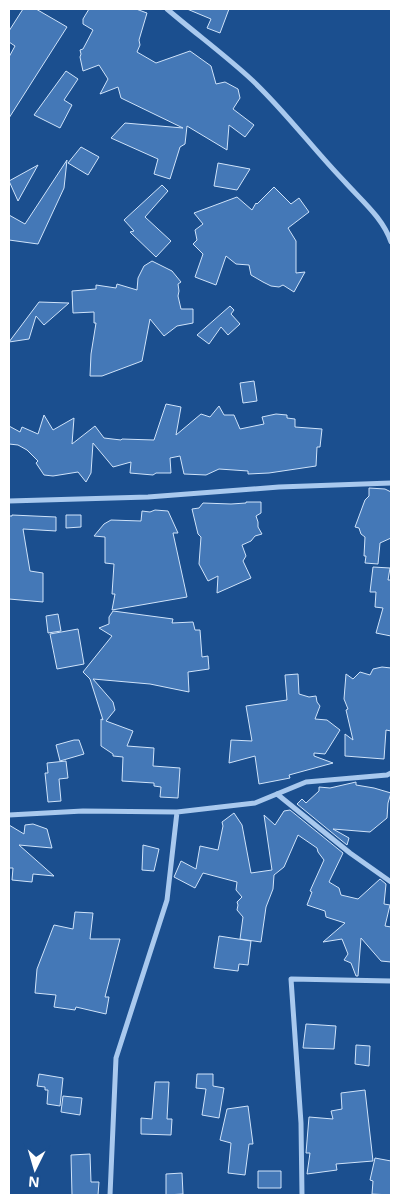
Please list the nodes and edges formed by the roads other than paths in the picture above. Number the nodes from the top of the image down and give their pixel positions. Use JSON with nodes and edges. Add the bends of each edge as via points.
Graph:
{"nodes":[{"id":1,"x":167,"y":9,"type":"edge"},
{"id":2,"x":391,"y":242,"type":"edge"},
{"id":3,"x":391,"y":483,"type":"edge"},
{"id":4,"x":9,"y":501,"type":"edge"},
{"id":5,"x":391,"y":773,"type":"edge"},
{"id":6,"x":277,"y":794,"type":"junction"},
{"id":7,"x":177,"y":812,"type":"junction"},
{"id":8,"x":9,"y":815,"type":"edge"},
{"id":9,"x":391,"y":882,"type":"edge"},
{"id":10,"x":391,"y":980,"type":"edge"},
{"id":11,"x":110,"y":1195,"type":"edge"},
{"id":12,"x":302,"y":1195,"type":"edge"}],
"edges":[{"from":1,"to":2,"type":"street","via":[[252,80],[302,132],[369,206]]},
{"from":3,"to":4,"type":"street","via":[[148,497]]},
{"from":5,"to":6,"type":"street","via":[[306,782]]},
{"from":6,"to":7,"type":"street","via":[[256,803]]},
{"from":6,"to":9,"type":"street"},
{"from":7,"to":8,"type":"street","via":[[83,811]]},
{"from":7,"to":11,"type":"street","via":[[167,900],[116,1058]]},
{"from":10,"to":12,"type":"street","via":[[292,979]]}]}
